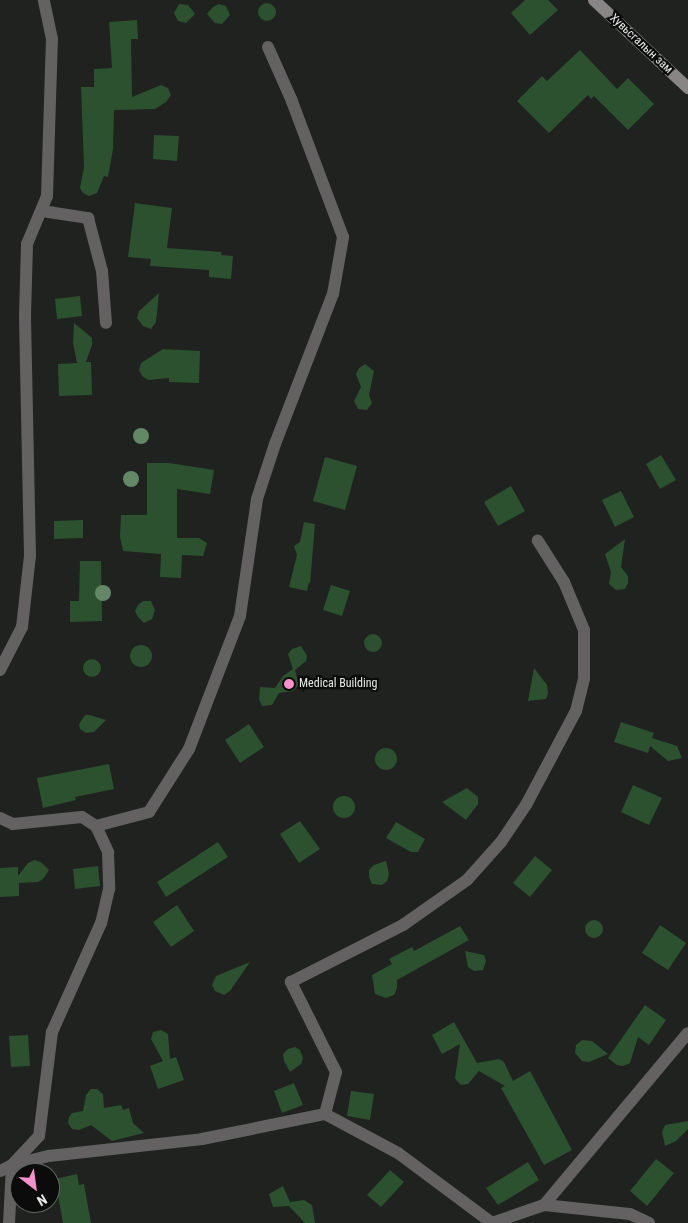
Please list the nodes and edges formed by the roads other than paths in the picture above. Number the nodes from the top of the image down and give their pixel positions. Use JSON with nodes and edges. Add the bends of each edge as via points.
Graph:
{"nodes":[{"id":1,"x":44,"y":0,"type":"edge"},
{"id":2,"x":594,"y":0,"type":"edge"},
{"id":3,"x":268,"y":47,"type":"dead end"},
{"id":4,"x":688,"y":88,"type":"edge"},
{"id":5,"x":42,"y":210,"type":"junction"},
{"id":6,"x":106,"y":323,"type":"dead end"},
{"id":7,"x":538,"y":541,"type":"dead end"},
{"id":8,"x":0,"y":670,"type":"edge"},
{"id":9,"x":0,"y":818,"type":"edge"},
{"id":10,"x":96,"y":826,"type":"junction"},
{"id":11,"x":688,"y":1033,"type":"edge"},
{"id":12,"x":325,"y":1114,"type":"junction"},
{"id":13,"x":6,"y":1168,"type":"edge"},
{"id":14,"x":544,"y":1205,"type":"junction"},
{"id":15,"x":8,"y":1223,"type":"edge"},
{"id":16,"x":492,"y":1223,"type":"edge"},
{"id":17,"x":649,"y":1223,"type":"edge"}],
"edges":[{"from":1,"to":5,"type":"street","via":[[52,39],[47,196]]},
{"from":2,"to":4,"type":"main road","name":"Хувьсгалын зам"},
{"from":3,"to":10,"type":"street","via":[[343,237],[333,294],[257,499],[240,616],[189,749],[149,812]]},
{"from":5,"to":6,"type":"street","via":[[88,218],[102,271]]},
{"from":5,"to":8,"type":"street","via":[[28,244],[25,307],[30,556],[22,626]]},
{"from":7,"to":12,"type":"street","via":[[564,582],[584,630],[584,678],[576,711],[526,805],[501,842],[467,880],[403,925],[291,982],[336,1072]]},
{"from":9,"to":10,"type":"street","via":[[13,824],[82,818]]},
{"from":10,"to":13,"type":"street","via":[[108,852],[110,889],[101,924],[52,1032],[39,1136]]},
{"from":11,"to":14,"type":"street"},
{"from":12,"to":13,"type":"street","via":[[202,1139],[49,1156]]},
{"from":12,"to":16,"type":"street","via":[[398,1153]]},
{"from":13,"to":15,"type":"street"},
{"from":14,"to":16,"type":"street"},
{"from":14,"to":17,"type":"street","via":[[630,1214]]}]}
